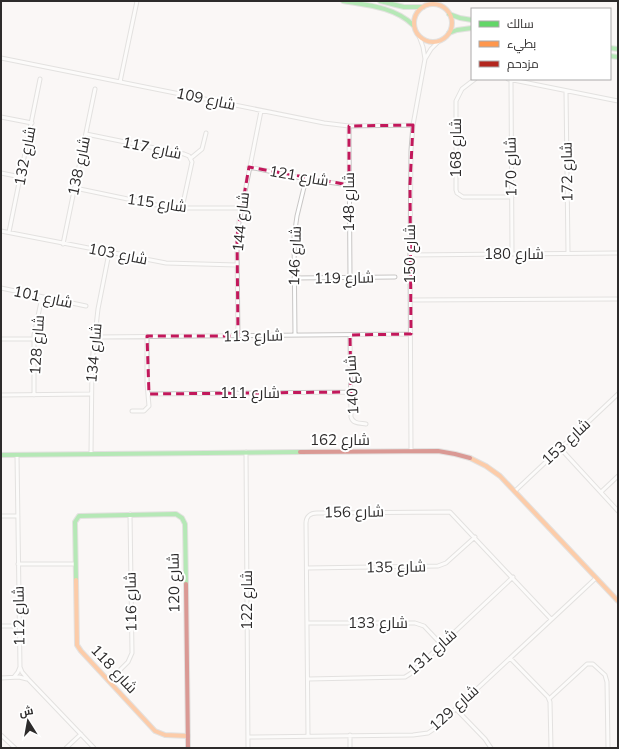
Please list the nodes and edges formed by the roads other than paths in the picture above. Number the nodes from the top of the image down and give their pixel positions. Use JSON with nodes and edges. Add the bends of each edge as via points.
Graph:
{"nodes":[{"id":1,"x":137,"y":1,"type":"edge"},
{"id":2,"x":343,"y":1,"type":"edge"},
{"id":3,"x":380,"y":1,"type":"edge"},
{"id":4,"x":423,"y":7,"type":"junction"},
{"id":5,"x":449,"y":14,"type":"junction"},
{"id":6,"x":471,"y":20,"type":"edge"},
{"id":7,"x":414,"y":27,"type":"junction"},
{"id":8,"x":471,"y":28,"type":"edge"},
{"id":9,"x":449,"y":33,"type":"junction"},
{"id":10,"x":419,"y":36,"type":"junction"},
{"id":11,"x":439,"y":41,"type":"junction"},
{"id":12,"x":1,"y":58,"type":"edge"},
{"id":13,"x":425,"y":59,"type":"junction"},
{"id":14,"x":40,"y":79,"type":"dead end"},
{"id":15,"x":474,"y":80,"type":"edge"},
{"id":16,"x":509,"y":80,"type":"edge"},
{"id":17,"x":514,"y":80,"type":"edge"},
{"id":18,"x":120,"y":82,"type":"junction"},
{"id":19,"x":95,"y":89,"type":"dead end"},
{"id":20,"x":566,"y":91,"type":"junction"},
{"id":21,"x":618,"y":101,"type":"edge"},
{"id":22,"x":261,"y":110,"type":"junction"},
{"id":23,"x":1,"y":117,"type":"edge"},
{"id":24,"x":32,"y":123,"type":"junction"},
{"id":25,"x":413,"y":125,"type":"junction"},
{"id":26,"x":349,"y":126,"type":"junction"},
{"id":27,"x":206,"y":133,"type":"dead end"},
{"id":28,"x":86,"y":134,"type":"junction"},
{"id":29,"x":191,"y":158,"type":"junction"},
{"id":30,"x":249,"y":167,"type":"junction"},
{"id":31,"x":1,"y":173,"type":"edge"},
{"id":32,"x":21,"y":177,"type":"junction"},
{"id":33,"x":306,"y":178,"type":"junction"},
{"id":34,"x":349,"y":185,"type":"junction"},
{"id":35,"x":75,"y":188,"type":"junction"},
{"id":36,"x":512,"y":197,"type":"junction"},
{"id":37,"x":182,"y":208,"type":"junction"},
{"id":38,"x":240,"y":208,"type":"junction"},
{"id":39,"x":1,"y":231,"type":"edge"},
{"id":40,"x":9,"y":232,"type":"junction"},
{"id":41,"x":63,"y":244,"type":"junction"},
{"id":42,"x":109,"y":253,"type":"junction"},
{"id":43,"x":568,"y":253,"type":"junction"},
{"id":44,"x":618,"y":253,"type":"edge"},
{"id":45,"x":512,"y":254,"type":"junction"},
{"id":46,"x":410,"y":255,"type":"junction"},
{"id":47,"x":237,"y":265,"type":"junction"},
{"id":48,"x":395,"y":277,"type":"dead end"},
{"id":49,"x":294,"y":278,"type":"junction"},
{"id":50,"x":350,"y":278,"type":"junction"},
{"id":51,"x":1,"y":288,"type":"edge"},
{"id":52,"x":42,"y":297,"type":"junction"},
{"id":53,"x":618,"y":299,"type":"edge"},
{"id":54,"x":410,"y":300,"type":"junction"},
{"id":55,"x":86,"y":306,"type":"dead end"},
{"id":56,"x":411,"y":334,"type":"junction"},
{"id":57,"x":295,"y":335,"type":"junction"},
{"id":58,"x":350,"y":335,"type":"junction"},
{"id":59,"x":147,"y":336,"type":"junction"},
{"id":60,"x":238,"y":336,"type":"junction"},
{"id":61,"x":95,"y":337,"type":"junction"},
{"id":62,"x":1,"y":339,"type":"edge"},
{"id":63,"x":34,"y":339,"type":"junction"},
{"id":64,"x":350,"y":392,"type":"junction"},
{"id":65,"x":34,"y":394,"type":"junction"},
{"id":66,"x":90,"y":394,"type":"junction"},
{"id":67,"x":149,"y":394,"type":"junction"},
{"id":68,"x":618,"y":394,"type":"edge"},
{"id":69,"x":1,"y":395,"type":"edge"},
{"id":70,"x":132,"y":411,"type":"dead end"},
{"id":71,"x":366,"y":424,"type":"dead end"},
{"id":72,"x":560,"y":448,"type":"junction"},
{"id":73,"x":411,"y":451,"type":"junction"},
{"id":74,"x":246,"y":452,"type":"junction"},
{"id":75,"x":91,"y":454,"type":"junction"},
{"id":76,"x":1,"y":455,"type":"edge"},
{"id":77,"x":17,"y":455,"type":"junction"},
{"id":78,"x":618,"y":476,"type":"edge"},
{"id":79,"x":515,"y":491,"type":"junction"},
{"id":80,"x":601,"y":492,"type":"junction"},
{"id":81,"x":618,"y":511,"type":"edge"},
{"id":82,"x":130,"y":514,"type":"junction"},
{"id":83,"x":85,"y":515,"type":"joint"},
{"id":84,"x":1,"y":516,"type":"edge"},
{"id":85,"x":18,"y":516,"type":"junction"},
{"id":86,"x":475,"y":537,"type":"junction"},
{"id":87,"x":18,"y":564,"type":"junction"},
{"id":88,"x":75,"y":564,"type":"junction"},
{"id":89,"x":307,"y":568,"type":"junction"},
{"id":90,"x":513,"y":578,"type":"junction"},
{"id":91,"x":596,"y":578,"type":"junction"},
{"id":92,"x":618,"y":601,"type":"edge"},
{"id":93,"x":552,"y":619,"type":"junction"},
{"id":94,"x":307,"y":623,"type":"junction"},
{"id":95,"x":1,"y":626,"type":"edge"},
{"id":96,"x":19,"y":626,"type":"junction"},
{"id":97,"x":441,"y":644,"type":"junction"},
{"id":98,"x":510,"y":658,"type":"junction"},
{"id":99,"x":20,"y":667,"type":"junction"},
{"id":100,"x":14,"y":677,"type":"junction"},
{"id":101,"x":1,"y":678,"type":"edge"},
{"id":102,"x":28,"y":679,"type":"junction"},
{"id":103,"x":308,"y":679,"type":"junction"},
{"id":104,"x":109,"y":681,"type":"junction"},
{"id":105,"x":549,"y":699,"type":"junction"},
{"id":106,"x":456,"y":709,"type":"junction"},
{"id":107,"x":81,"y":734,"type":"junction"},
{"id":108,"x":1,"y":735,"type":"edge"},
{"id":109,"x":188,"y":736,"type":"junction"},
{"id":110,"x":248,"y":736,"type":"junction"},
{"id":111,"x":308,"y":736,"type":"junction"},
{"id":112,"x":350,"y":736,"type":"junction"},
{"id":113,"x":15,"y":748,"type":"edge"},
{"id":114,"x":66,"y":748,"type":"edge"},
{"id":115,"x":94,"y":748,"type":"edge"},
{"id":116,"x":188,"y":748,"type":"edge"},
{"id":117,"x":248,"y":748,"type":"edge"},
{"id":118,"x":350,"y":748,"type":"edge"},
{"id":119,"x":491,"y":748,"type":"edge"},
{"id":120,"x":551,"y":748,"type":"edge"},
{"id":121,"x":608,"y":748,"type":"edge"}],
"edges":[{"from":1,"to":18,"type":"street"},
{"from":2,"to":7,"type":"street","via":[[396,13],[407,18]]},
{"from":3,"to":4,"type":"street","via":[[404,7]]},
{"from":4,"to":5,"type":"street","via":[[438,5]]},
{"from":4,"to":7,"type":"street","via":[[416,15]]},
{"from":5,"to":6,"type":"street"},
{"from":5,"to":9,"type":"street","via":[[452,24]]},
{"from":7,"to":10,"type":"street"},
{"from":8,"to":9,"type":"street"},
{"from":9,"to":11,"type":"street"},
{"from":10,"to":11,"type":"street","via":[[428,41]]},
{"from":10,"to":13,"type":"street","name":"شارع 150"},
{"from":11,"to":13,"type":"street","name":"شارع 150"},
{"from":12,"to":18,"type":"street","name":"شارع 109"},
{"from":13,"to":25,"type":"street","name":"شارع 150"},
{"from":14,"to":24,"type":"street","name":"شارع 132"},
{"from":15,"to":36,"type":"street","name":"شارع 168","via":[[462,89],[456,101],[456,190],[463,197]]},
{"from":16,"to":36,"type":"street","name":"شارع 170"},
{"from":17,"to":20,"type":"street"},
{"from":18,"to":22,"type":"street","name":"شارع 109"},
{"from":19,"to":28,"type":"street","name":"شارع 138"},
{"from":20,"to":21,"type":"street"},
{"from":20,"to":43,"type":"street","name":"شارع 172"},
{"from":22,"to":26,"type":"street","name":"شارع 109"},
{"from":22,"to":30,"type":"street","name":"شارع 144"},
{"from":23,"to":24,"type":"street"},
{"from":24,"to":32,"type":"street","name":"شارع 132"},
{"from":25,"to":26,"type":"street","name":"شارع 109"},
{"from":25,"to":46,"type":"street","name":"شارع 150"},
{"from":26,"to":34,"type":"street","name":"شارع 148"},
{"from":27,"to":29,"type":"street","via":[[202,149]]},
{"from":28,"to":29,"type":"street","name":"شارع 117","via":[[184,154]]},
{"from":28,"to":35,"type":"street","name":"شارع 138"},
{"from":29,"to":37,"type":"street","name":"شارع 117"},
{"from":30,"to":33,"type":"street","name":"شارع 121"},
{"from":30,"to":38,"type":"street","name":"شارع 144"},
{"from":31,"to":32,"type":"street"},
{"from":32,"to":40,"type":"street","name":"شارع 132"},
{"from":33,"to":34,"type":"street","name":"شارع 121"},
{"from":33,"to":49,"type":"street","name":"شارع 146","via":[[296,227]]},
{"from":34,"to":50,"type":"street","name":"شارع 148"},
{"from":35,"to":37,"type":"street","name":"شارع 115"},
{"from":35,"to":41,"type":"street","name":"شارع 138"},
{"from":36,"to":45,"type":"street","name":"شارع 170"},
{"from":37,"to":38,"type":"street","name":"شارع 115"},
{"from":38,"to":47,"type":"street","name":"شارع 144"},
{"from":39,"to":40,"type":"street","name":"شارع 103"},
{"from":40,"to":41,"type":"street","name":"شارع 103"},
{"from":41,"to":42,"type":"street","name":"شارع 103"},
{"from":42,"to":47,"type":"street","name":"شارع 103","via":[[172,264]]},
{"from":42,"to":61,"type":"street","name":"شارع 134"},
{"from":43,"to":44,"type":"street","name":"شارع 180"},
{"from":43,"to":45,"type":"street","name":"شارع 180"},
{"from":45,"to":46,"type":"street","name":"شارع 180"},
{"from":46,"to":54,"type":"street","name":"شارع 150"},
{"from":47,"to":60,"type":"street","name":"شارع 144"},
{"from":48,"to":50,"type":"street","name":"شارع 119"},
{"from":49,"to":50,"type":"street","name":"شارع 119"},
{"from":49,"to":57,"type":"street","name":"شارع 146"},
{"from":51,"to":52,"type":"street","name":"شارع 101"},
{"from":52,"to":55,"type":"street","name":"شارع 101"},
{"from":52,"to":63,"type":"street","name":"شارع 128"},
{"from":53,"to":54,"type":"street"},
{"from":54,"to":56,"type":"street","name":"شارع 150"},
{"from":56,"to":58,"type":"street","name":"شارع 113"},
{"from":56,"to":73,"type":"street","name":"شارع 150"},
{"from":57,"to":58,"type":"street","name":"شارع 113"},
{"from":57,"to":60,"type":"street","name":"شارع 113"},
{"from":58,"to":64,"type":"street","name":"شارع 140"},
{"from":59,"to":60,"type":"street","name":"شارع 113"},
{"from":59,"to":61,"type":"street","name":"شارع 113"},
{"from":59,"to":67,"type":"street"},
{"from":61,"to":66,"type":"street","name":"شارع 134"},
{"from":62,"to":63,"type":"street"},
{"from":63,"to":65,"type":"street","name":"شارع 128"},
{"from":64,"to":67,"type":"street","name":"شارع 111"},
{"from":64,"to":71,"type":"street","name":"شارع 140","via":[[352,419],[356,423]]},
{"from":65,"to":66,"type":"street"},
{"from":65,"to":69,"type":"street"},
{"from":66,"to":75,"type":"street","name":"شارع 134"},
{"from":67,"to":70,"type":"street","via":[[148,408],[144,411]]},
{"from":68,"to":72,"type":"street","name":"شارع 153"},
{"from":72,"to":79,"type":"street","name":"شارع 153"},
{"from":72,"to":80,"type":"street"},
{"from":73,"to":74,"type":"street","name":"شارع 162"},
{"from":73,"to":79,"type":"street","name":"شارع 162","via":[[450,452],[472,458],[491,469]]},
{"from":74,"to":75,"type":"street","name":"شارع 162"},
{"from":74,"to":110,"type":"street","name":"شارع 122"},
{"from":75,"to":77,"type":"street","name":"شارع 162"},
{"from":76,"to":77,"type":"street","name":"شارع 162"},
{"from":77,"to":85,"type":"street","name":"شارع 112"},
{"from":78,"to":80,"type":"street"},
{"from":79,"to":91,"type":"street","name":"شارع 162"},
{"from":80,"to":81,"type":"street"},
{"from":82,"to":83,"type":"street","name":"شارع 120"},
{"from":82,"to":104,"type":"street","name":"شارع 116","via":[[132,653],[128,662]]},
{"from":82,"to":109,"type":"street","name":"شارع 120","via":[[176,514],[182,517],[186,524]]},
{"from":83,"to":88,"type":"street","name":"شارع 118","via":[[79,516],[75,522]]},
{"from":84,"to":85,"type":"street"},
{"from":85,"to":87,"type":"street","name":"شارع 112"},
{"from":86,"to":89,"type":"street","name":"شارع 135","via":[[446,563],[438,566]]},
{"from":86,"to":89,"type":"street","name":"شارع 156","via":[[447,511],[313,513],[306,520]]},
{"from":86,"to":90,"type":"street","name":"شارع 156"},
{"from":87,"to":88,"type":"street"},
{"from":87,"to":96,"type":"street","name":"شارع 112"},
{"from":88,"to":104,"type":"street","name":"شارع 118","via":[[77,645]]},
{"from":89,"to":94,"type":"street","name":"شارع 156"},
{"from":90,"to":93,"type":"street","name":"شارع 156"},
{"from":90,"to":97,"type":"street","name":"شارع 131"},
{"from":91,"to":92,"type":"street","name":"شارع 162"},
{"from":91,"to":93,"type":"street","name":"شارع 129"},
{"from":93,"to":98,"type":"street","name":"شارع 129"},
{"from":94,"to":97,"type":"street","name":"شارع 133","via":[[415,623],[424,626]]},
{"from":94,"to":103,"type":"street","name":"شارع 156"},
{"from":95,"to":96,"type":"street"},
{"from":96,"to":99,"type":"street","name":"شارع 112"},
{"from":97,"to":103,"type":"street","name":"شارع 131","via":[[405,677]]},
{"from":98,"to":105,"type":"street"},
{"from":98,"to":106,"type":"street","name":"شارع 129"},
{"from":99,"to":100,"type":"street"},
{"from":99,"to":102,"type":"street","name":"شارع 112"},
{"from":100,"to":101,"type":"street"},
{"from":100,"to":102,"type":"street"},
{"from":102,"to":107,"type":"street","name":"شارع 112"},
{"from":103,"to":111,"type":"street","name":"شارع 156"},
{"from":104,"to":109,"type":"street","name":"شارع 118","via":[[158,733]]},
{"from":105,"to":120,"type":"street"},
{"from":105,"to":121,"type":"street","via":[[586,664],[593,664],[605,675],[607,682]]},
{"from":106,"to":112,"type":"street","name":"شارع 129","via":[[434,729],[420,735]]},
{"from":106,"to":119,"type":"street"},
{"from":107,"to":114,"type":"street"},
{"from":107,"to":115,"type":"street","name":"شارع 112"},
{"from":108,"to":113,"type":"street"},
{"from":109,"to":116,"type":"street","name":"شارع 120"},
{"from":110,"to":111,"type":"street","name":"شارع 129"},
{"from":110,"to":117,"type":"street","name":"شارع 122"},
{"from":111,"to":112,"type":"street","name":"شارع 129"},
{"from":112,"to":118,"type":"street"}]}
